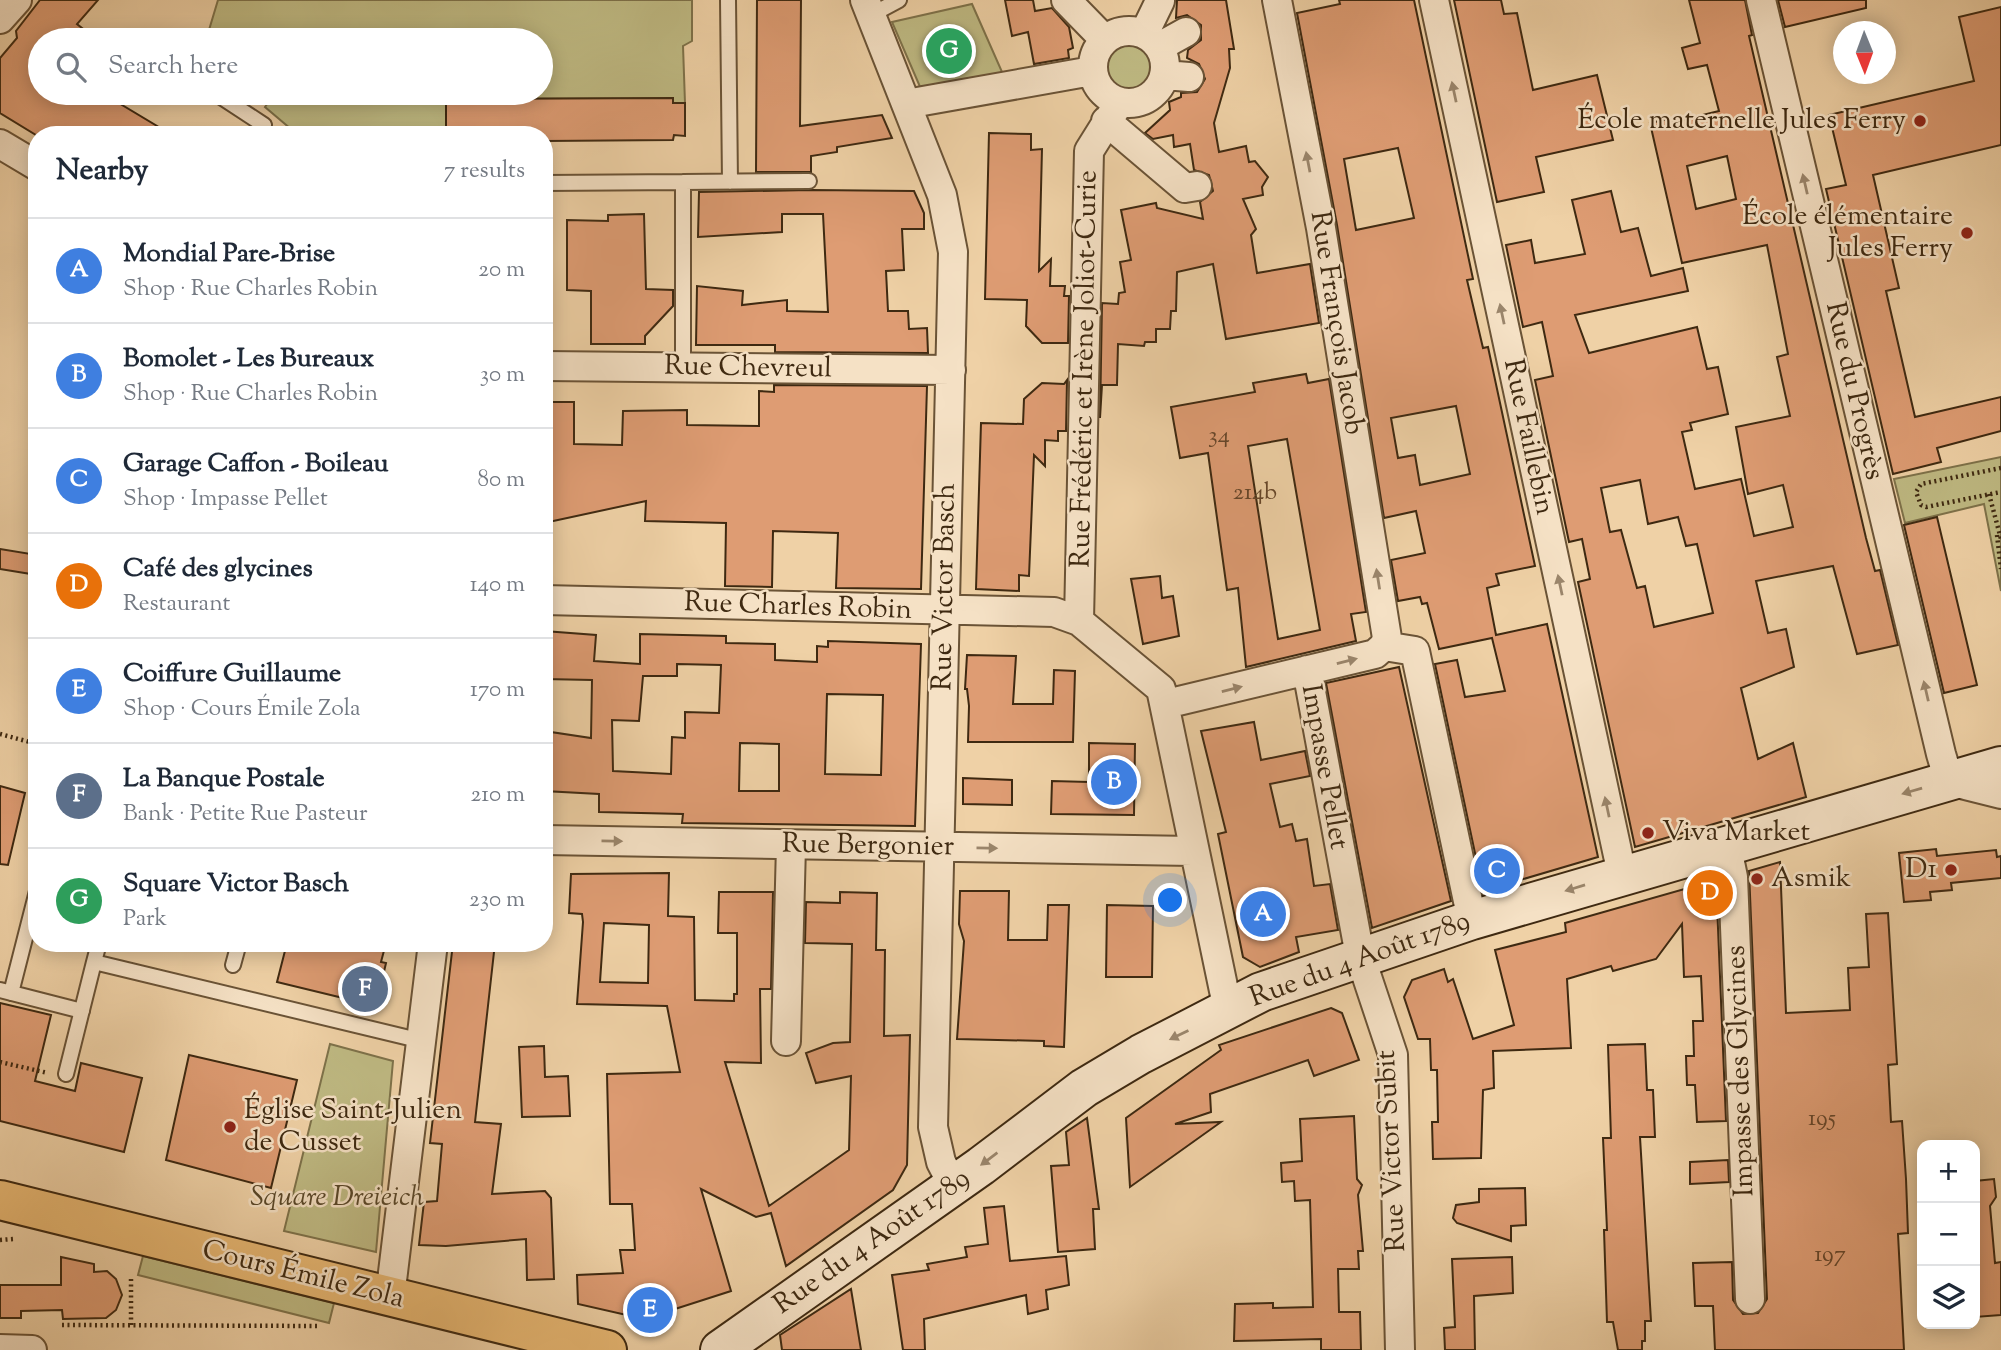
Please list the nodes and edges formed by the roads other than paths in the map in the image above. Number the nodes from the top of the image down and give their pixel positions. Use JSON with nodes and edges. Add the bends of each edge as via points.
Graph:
{"nodes":[{"id":1,"x":17,"y":0,"type":"edge"},
{"id":2,"x":728,"y":0,"type":"edge"},
{"id":3,"x":899,"y":0,"type":"edge"},
{"id":4,"x":1066,"y":0,"type":"edge"},
{"id":5,"x":1277,"y":0,"type":"edge"},
{"id":6,"x":1434,"y":0,"type":"edge"},
{"id":7,"x":1761,"y":0,"type":"edge"},
{"id":8,"x":1160,"y":1,"type":"edge"},
{"id":9,"x":868,"y":7,"type":"edge"},
{"id":10,"x":0,"y":19,"type":"edge"},
{"id":11,"x":1132,"y":32,"type":"junction"},
{"id":12,"x":1186,"y":32,"type":"dead end"},
{"id":13,"x":1092,"y":71,"type":"junction"},
{"id":14,"x":906,"y":104,"type":"junction"},
{"id":15,"x":233,"y":105,"type":"edge"},
{"id":16,"x":1113,"y":112,"type":"junction"},
{"id":17,"x":263,"y":126,"type":"edge"},
{"id":18,"x":0,"y":144,"type":"edge"},
{"id":19,"x":28,"y":161,"type":"edge"},
{"id":20,"x":809,"y":181,"type":"dead end"},
{"id":21,"x":683,"y":182,"type":"junction"},
{"id":22,"x":730,"y":182,"type":"junction"},
{"id":23,"x":553,"y":183,"type":"edge"},
{"id":24,"x":1197,"y":186,"type":"dead end"},
{"id":25,"x":553,"y":366,"type":"edge"},
{"id":26,"x":683,"y":368,"type":"junction"},
{"id":27,"x":951,"y":370,"type":"junction"},
{"id":28,"x":553,"y":600,"type":"edge"},
{"id":29,"x":943,"y":611,"type":"junction"},
{"id":30,"x":1079,"y":621,"type":"junction"},
{"id":31,"x":1384,"y":646,"type":"junction"},
{"id":32,"x":1307,"y":670,"type":"junction"},
{"id":33,"x":1166,"y":704,"type":"junction"},
{"id":34,"x":2001,"y":766,"type":"edge"},
{"id":35,"x":1949,"y":781,"type":"junction"},
{"id":36,"x":2001,"y":794,"type":"edge"},
{"id":37,"x":553,"y":840,"type":"edge"},
{"id":38,"x":1726,"y":843,"type":"junction"},
{"id":39,"x":791,"y":845,"type":"junction"},
{"id":40,"x":940,"y":848,"type":"junction"},
{"id":41,"x":1192,"y":851,"type":"junction"},
{"id":42,"x":1622,"y":874,"type":"junction"},
{"id":43,"x":1472,"y":920,"type":"junction"},
{"id":44,"x":28,"y":928,"type":"edge"},
{"id":45,"x":97,"y":952,"type":"edge"},
{"id":46,"x":237,"y":952,"type":"edge"},
{"id":47,"x":432,"y":952,"type":"edge"},
{"id":48,"x":1360,"y":956,"type":"junction"},
{"id":49,"x":94,"y":962,"type":"junction"},
{"id":50,"x":233,"y":965,"type":"dead end"},
{"id":51,"x":6,"y":992,"type":"edge"},
{"id":52,"x":82,"y":1010,"type":"junction"},
{"id":53,"x":1228,"y":1010,"type":"junction"},
{"id":54,"x":422,"y":1041,"type":"junction"},
{"id":55,"x":786,"y":1041,"type":"dead end"},
{"id":56,"x":66,"y":1073,"type":"road end"},
{"id":57,"x":953,"y":1185,"type":"junction"},
{"id":58,"x":0,"y":1200,"type":"edge"},
{"id":59,"x":390,"y":1297,"type":"junction"},
{"id":60,"x":1750,"y":1299,"type":"dead end"},
{"id":61,"x":0,"y":1349,"type":"edge"},
{"id":62,"x":33,"y":1350,"type":"edge"},
{"id":63,"x":607,"y":1350,"type":"edge"},
{"id":64,"x":720,"y":1350,"type":"edge"},
{"id":65,"x":1400,"y":1350,"type":"edge"}],
"edges":[{"from":1,"to":10,"type":"street"},
{"from":2,"to":22,"type":"lane"},
{"from":3,"to":9,"type":"lane"},
{"from":4,"to":11,"type":"street"},
{"from":31,"to":5,"type":"street","name":"Rue François Jacob","one_way":true,"via":[[1387,638],[1321,228]]},
{"from":42,"to":6,"type":"street","name":"Rue Faillebin","one_way":true},
{"from":35,"to":7,"type":"street","name":"Rue du Progrès","one_way":true},
{"from":8,"to":11,"type":"street"},
{"from":9,"to":14,"type":"street","name":"Rue Victor Basch"},
{"from":11,"to":12,"type":"street"},
{"from":11,"to":13,"type":"street","via":[[1095,54]]},
{"from":11,"to":16,"type":"street","via":[[1177,76],[1147,99]]},
{"from":13,"to":14,"type":"street"},
{"from":13,"to":16,"type":"street"},
{"from":14,"to":27,"type":"street","name":"Rue Victor Basch","via":[[942,195],[953,252]]},
{"from":15,"to":17,"type":"lane"},
{"from":16,"to":24,"type":"street","name":"Rue Frédéric et Irène Joliot-Curie","via":[[1185,188]]},
{"from":16,"to":30,"type":"street","name":"Rue Frédéric et Irène Joliot-Curie","via":[[1089,151]]},
{"from":18,"to":19,"type":"street"},
{"from":20,"to":22,"type":"lane"},
{"from":21,"to":22,"type":"lane"},
{"from":21,"to":23,"type":"lane"},
{"from":21,"to":26,"type":"lane"},
{"from":25,"to":26,"type":"street","name":"Rue Chevreul"},
{"from":26,"to":27,"type":"street","name":"Rue Chevreul"},
{"from":27,"to":29,"type":"street","name":"Rue Victor Basch"},
{"from":28,"to":29,"type":"street","name":"Rue Charles Robin"},
{"from":29,"to":30,"type":"street","name":"Rue Charles Robin","via":[[1054,612]]},
{"from":29,"to":40,"type":"street","name":"Rue Victor Basch"},
{"from":30,"to":33,"type":"street","name":"Rue Charles Robin","via":[[1161,689]]},
{"from":32,"to":31,"type":"street","name":"Impasse Pellet","one_way":true,"via":[[1375,654]]},
{"from":31,"to":43,"type":"street","via":[[1415,651]]},
{"from":33,"to":32,"type":"street","one_way":true},
{"from":32,"to":48,"type":"street","name":"Impasse Pellet"},
{"from":33,"to":41,"type":"street","name":"Rue Charles Robin"},
{"from":34,"to":35,"type":"main road","name":"Rue du 4 Août 1789"},
{"from":35,"to":36,"type":"street"},
{"from":35,"to":38,"type":"main road","name":"Rue du 4 Août 1789","one_way":true},
{"from":37,"to":39,"type":"street","name":"Rue Bergonier","one_way":true},
{"from":38,"to":42,"type":"main road","name":"Rue du 4 Août 1789"},
{"from":38,"to":60,"type":"street","name":"Impasse des Glycines","via":[[1733,877]]},
{"from":39,"to":40,"type":"street","name":"Rue Bergonier"},
{"from":39,"to":55,"type":"street"},
{"from":40,"to":41,"type":"street","name":"Rue Bergonier","one_way":true},
{"from":40,"to":57,"type":"street","name":"Rue Victor Basch","via":[[933,1127],[941,1162]]},
{"from":41,"to":53,"type":"street","name":"Rue Charles Robin"},
{"from":42,"to":43,"type":"main road","name":"Rue du 4 Août 1789","one_way":true},
{"from":43,"to":48,"type":"main road","name":"Rue du 4 Août 1789"},
{"from":44,"to":51,"type":"lane"},
{"from":45,"to":49,"type":"lane"},
{"from":46,"to":50,"type":"lane"},
{"from":47,"to":54,"type":"street"},
{"from":48,"to":53,"type":"main road","name":"Rue du 4 Août 1789","via":[[1261,992]]},
{"from":48,"to":65,"type":"street","name":"Rue Victor Subit","via":[[1393,1055]]},
{"from":49,"to":52,"type":"lane"},
{"from":49,"to":54,"type":"lane"},
{"from":51,"to":52,"type":"lane"},
{"from":52,"to":56,"type":"lane"},
{"from":53,"to":57,"type":"main road","name":"Rue du 4 Août 1789","one_way":true,"via":[[1084,1088]]},
{"from":54,"to":59,"type":"street"},
{"from":57,"to":64,"type":"main road","name":"Rue du 4 Août 1789"},
{"from":58,"to":59,"type":"main road","name":"Cours Émile Zola"},
{"from":59,"to":63,"type":"main road","name":"Cours Émile Zola"},
{"from":61,"to":62,"type":"street"}]}
